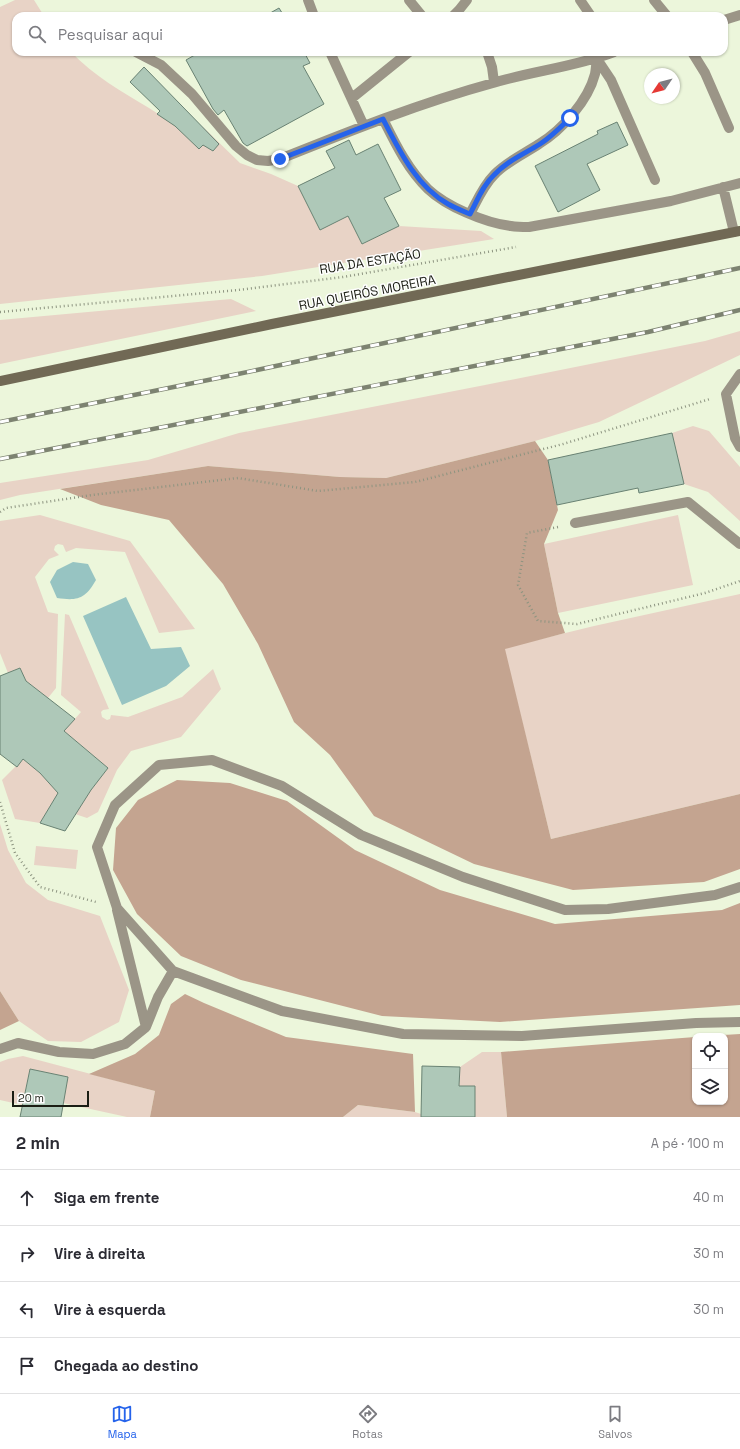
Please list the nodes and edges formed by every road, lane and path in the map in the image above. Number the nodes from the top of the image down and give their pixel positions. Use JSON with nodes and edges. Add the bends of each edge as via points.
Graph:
{"nodes":[{"id":1,"x":308,"y":0,"type":"edge"},
{"id":2,"x":409,"y":0,"type":"edge"},
{"id":3,"x":467,"y":0,"type":"edge"},
{"id":4,"x":580,"y":0,"type":"edge"},
{"id":5,"x":654,"y":0,"type":"edge"},
{"id":6,"x":312,"y":12,"type":"edge"},
{"id":7,"x":419,"y":12,"type":"edge"},
{"id":8,"x":460,"y":12,"type":"edge"},
{"id":9,"x":588,"y":12,"type":"edge"},
{"id":10,"x":664,"y":12,"type":"edge"},
{"id":11,"x":740,"y":15,"type":"edge"},
{"id":12,"x":728,"y":19,"type":"edge"},
{"id":13,"x":144,"y":56,"type":"edge"},
{"id":14,"x":332,"y":56,"type":"edge"},
{"id":15,"x":404,"y":56,"type":"edge"},
{"id":16,"x":488,"y":56,"type":"edge"},
{"id":17,"x":604,"y":56,"type":"edge"},
{"id":18,"x":694,"y":56,"type":"edge"},
{"id":19,"x":597,"y":59,"type":"junction"},
{"id":20,"x":494,"y":82,"type":"junction"},
{"id":21,"x":352,"y":98,"type":"junction"},
{"id":22,"x":383,"y":119,"type":"junction"},
{"id":23,"x":364,"y":126,"type":"junction"},
{"id":24,"x":730,"y":128,"type":"dead end"},
{"id":25,"x":656,"y":180,"type":"dead end"},
{"id":26,"x":740,"y":183,"type":"edge"},
{"id":27,"x":724,"y":187,"type":"junction"},
{"id":28,"x":470,"y":214,"type":"junction"},
{"id":29,"x":737,"y":232,"type":"edge"},
{"id":30,"x":522,"y":246,"type":"dead end"},
{"id":31,"x":0,"y":312,"type":"edge"},
{"id":32,"x":740,"y":374,"type":"edge"},
{"id":33,"x":0,"y":381,"type":"edge"},
{"id":34,"x":726,"y":394,"type":"junction"},
{"id":35,"x":740,"y":448,"type":"edge"},
{"id":36,"x":0,"y":512,"type":"edge"},
{"id":37,"x":574,"y":523,"type":"joint"},
{"id":38,"x":740,"y":544,"type":"edge"},
{"id":39,"x":740,"y":581,"type":"edge"},
{"id":40,"x":0,"y":802,"type":"edge"},
{"id":41,"x":740,"y":887,"type":"edge"},
{"id":42,"x":116,"y":908,"type":"junction"},
{"id":43,"x":173,"y":971,"type":"junction"},
{"id":44,"x":740,"y":1022,"type":"edge"},
{"id":45,"x":146,"y":1027,"type":"junction"},
{"id":46,"x":0,"y":1049,"type":"edge"}],
"edges":[{"from":1,"to":6,"type":"lane"},
{"from":2,"to":7,"type":"lane"},
{"from":3,"to":8,"type":"lane"},
{"from":4,"to":9,"type":"lane"},
{"from":5,"to":10,"type":"lane"},
{"from":11,"to":12,"type":"lane"},
{"from":13,"to":23,"type":"lane","via":[[161,65],[192,94],[236,146],[258,160],[280,159]]},
{"from":14,"to":21,"type":"lane"},
{"from":15,"to":21,"type":"lane"},
{"from":16,"to":20,"type":"lane"},
{"from":17,"to":19,"type":"lane"},
{"from":18,"to":24,"type":"lane"},
{"from":19,"to":20,"type":"lane"},
{"from":19,"to":25,"type":"lane","via":[[611,80]]},
{"from":19,"to":28,"type":"lane","via":[[589,88],[570,118],[540,144],[508,163],[494,175],[482,190]]},
{"from":20,"to":22,"type":"lane"},
{"from":21,"to":23,"type":"lane"},
{"from":22,"to":23,"type":"lane"},
{"from":22,"to":28,"type":"lane","via":[[397,146],[428,189],[447,203]]},
{"from":26,"to":27,"type":"lane"},
{"from":27,"to":28,"type":"lane","via":[[671,201],[529,227],[511,226]]},
{"from":27,"to":29,"type":"lane"},
{"from":29,"to":33,"type":"main road","name":"RUA QUEIRÓS MOREIRA"},
{"from":30,"to":31,"type":"path","name":"RUA DA ESTAÇÃO","via":[[343,277],[238,290]]},
{"from":32,"to":34,"type":"lane"},
{"from":34,"to":35,"type":"lane","via":[[735,438]]},
{"from":34,"to":36,"type":"path","via":[[563,444],[415,482],[318,491],[238,478],[92,495],[6,508]]},
{"from":37,"to":38,"type":"lane","via":[[688,502]]},
{"from":37,"to":39,"type":"path","via":[[527,533],[518,585],[538,622],[577,624],[705,593]]},
{"from":40,"to":42,"type":"path","via":[[15,853],[40,887]]},
{"from":41,"to":42,"type":"lane","via":[[715,896],[608,909],[565,910],[463,877],[361,835],[282,786],[212,760],[159,765],[115,805],[97,847]]},
{"from":42,"to":43,"type":"lane"},
{"from":42,"to":45,"type":"lane"},
{"from":43,"to":44,"type":"lane","via":[[282,1010],[403,1034],[522,1036]]},
{"from":43,"to":45,"type":"lane","via":[[158,996]]},
{"from":45,"to":46,"type":"lane","via":[[125,1044],[93,1054],[59,1052],[18,1044]]}]}
